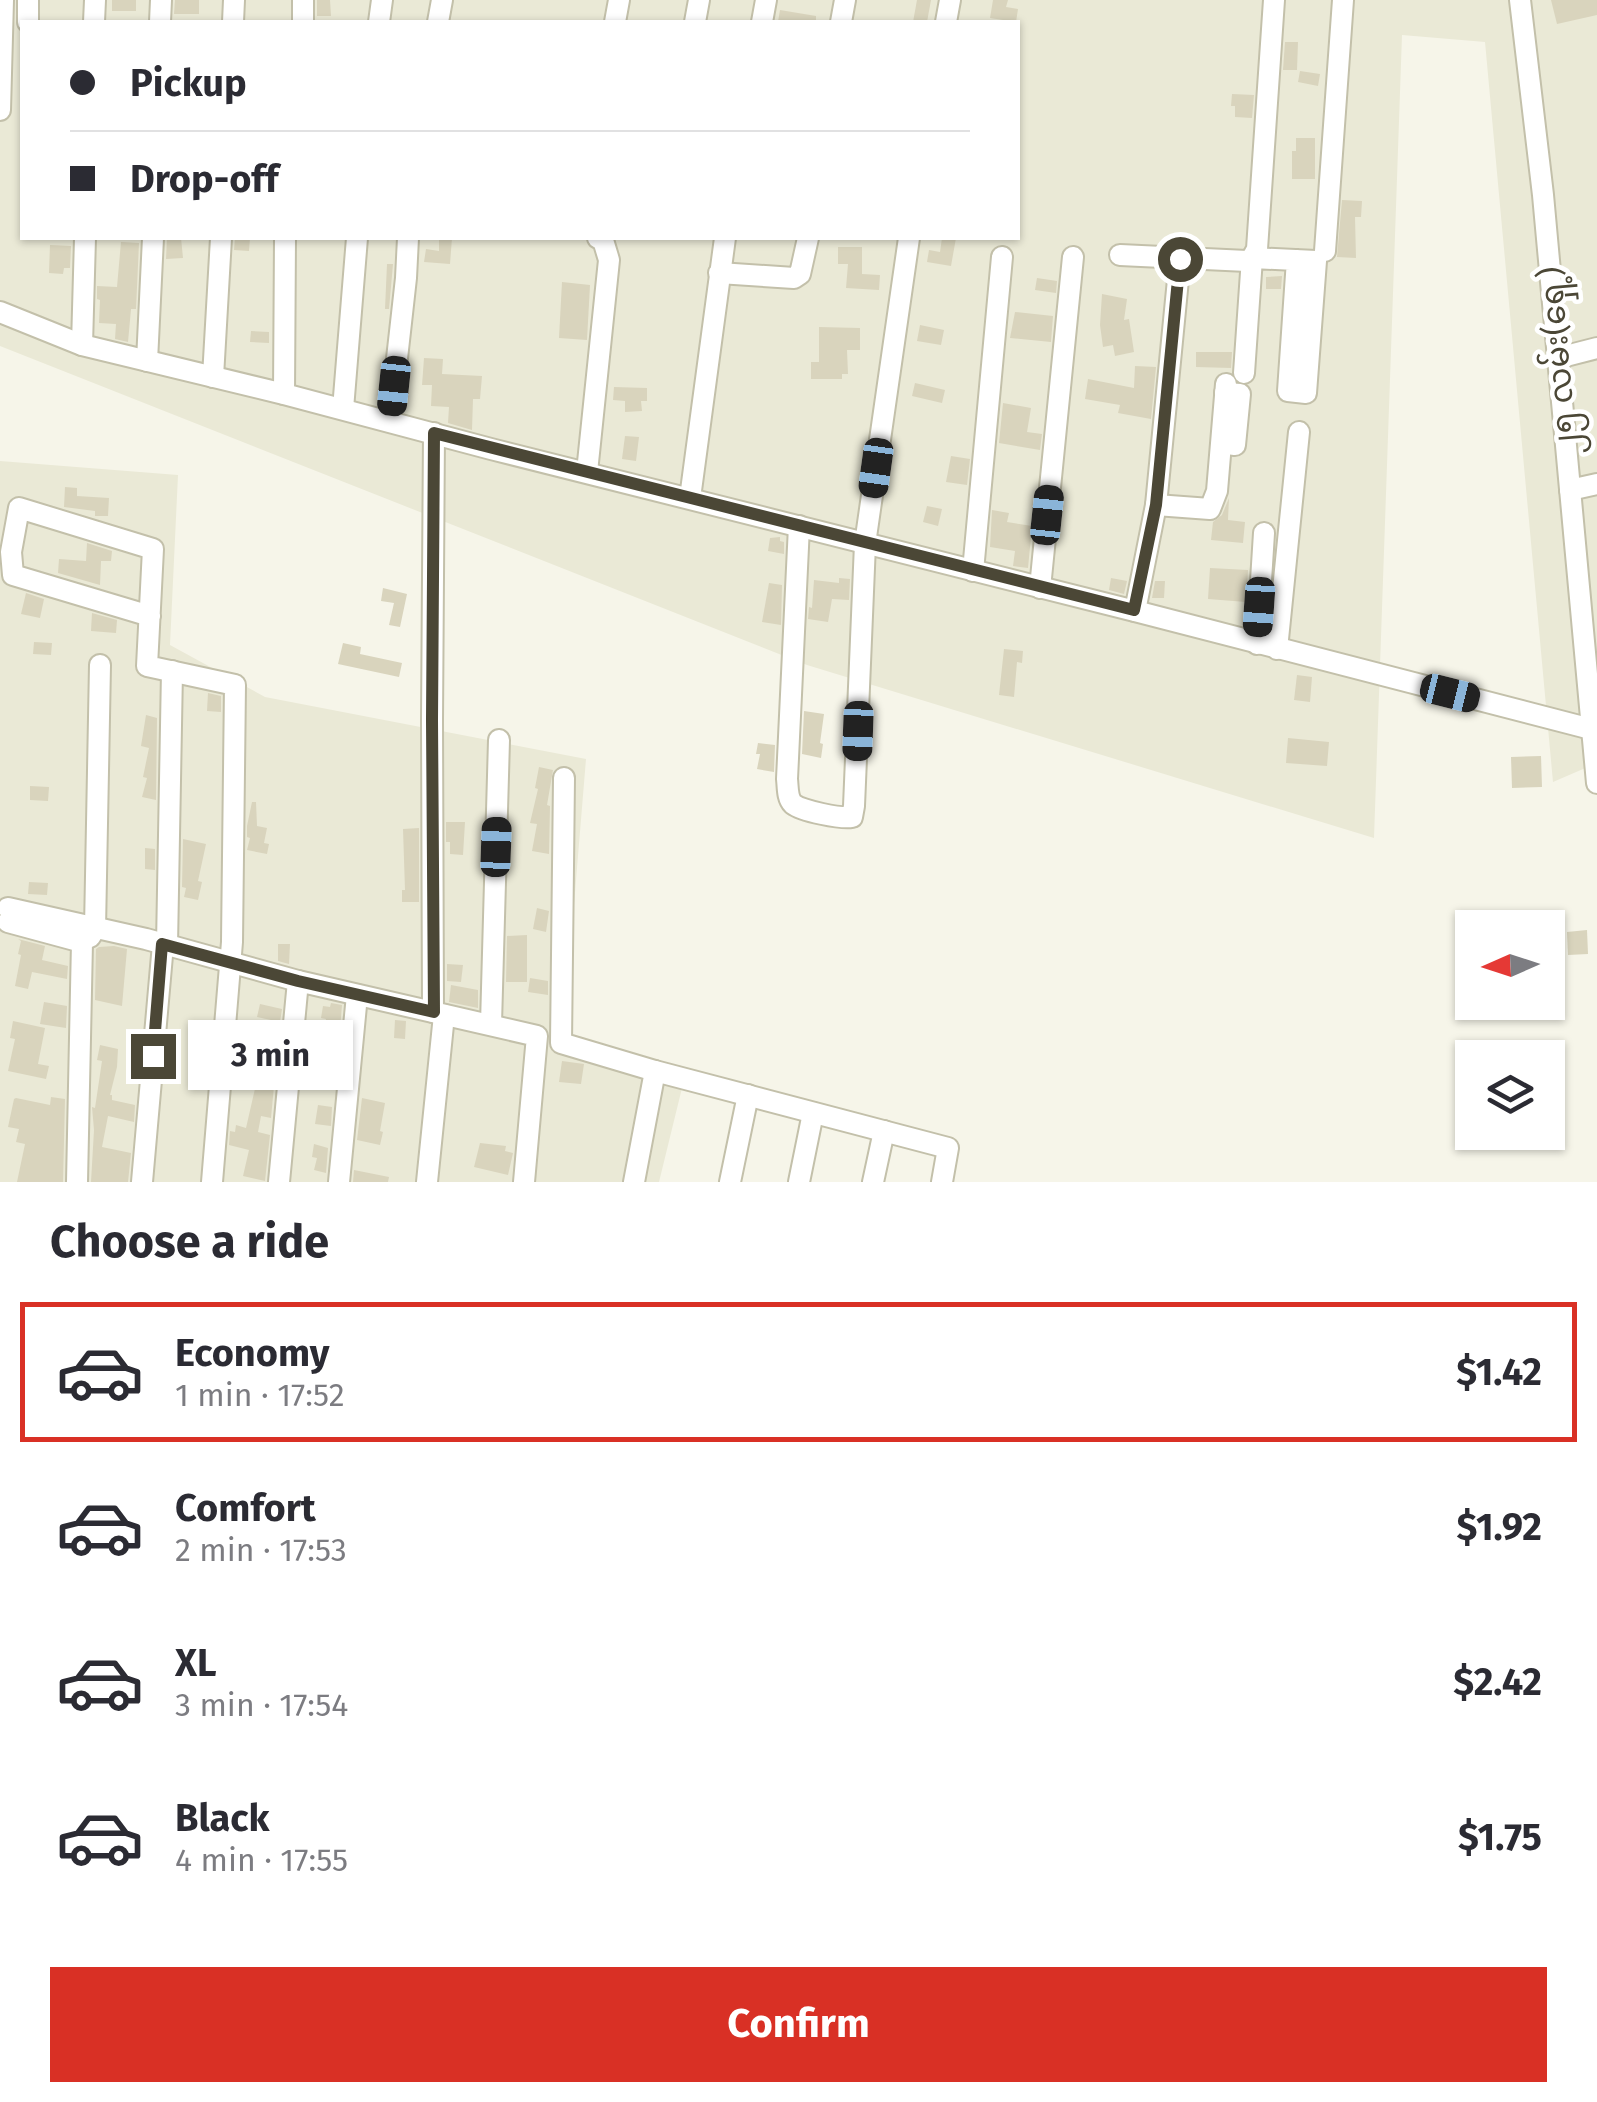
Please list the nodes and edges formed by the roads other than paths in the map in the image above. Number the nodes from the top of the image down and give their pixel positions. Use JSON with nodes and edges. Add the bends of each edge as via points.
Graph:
{"nodes":[{"id":1,"x":3,"y":0,"type":"edge"},
{"id":2,"x":1274,"y":0,"type":"edge"},
{"id":3,"x":1343,"y":0,"type":"edge"},
{"id":4,"x":1520,"y":0,"type":"edge"},
{"id":5,"x":1,"y":58,"type":"edge"},
{"id":6,"x":0,"y":110,"type":"edge"},
{"id":7,"x":86,"y":240,"type":"edge"},
{"id":8,"x":153,"y":240,"type":"edge"},
{"id":9,"x":221,"y":240,"type":"edge"},
{"id":10,"x":286,"y":240,"type":"edge"},
{"id":11,"x":358,"y":240,"type":"edge"},
{"id":12,"x":408,"y":240,"type":"edge"},
{"id":13,"x":604,"y":240,"type":"edge"},
{"id":14,"x":725,"y":240,"type":"edge"},
{"id":15,"x":808,"y":240,"type":"edge"},
{"id":16,"x":910,"y":240,"type":"edge"},
{"id":17,"x":1326,"y":251,"type":"dead end"},
{"id":18,"x":1120,"y":255,"type":"dead end"},
{"id":19,"x":1002,"y":257,"type":"dead end"},
{"id":20,"x":1073,"y":257,"type":"dead end"},
{"id":21,"x":1252,"y":258,"type":"junction"},
{"id":22,"x":1180,"y":259,"type":"junction"},
{"id":23,"x":720,"y":274,"type":"junction"},
{"id":24,"x":0,"y":312,"type":"edge"},
{"id":25,"x":1300,"y":341,"type":"dead end"},
{"id":26,"x":82,"y":345,"type":"junction"},
{"id":27,"x":1597,"y":348,"type":"edge"},
{"id":28,"x":1558,"y":358,"type":"junction"},
{"id":29,"x":147,"y":360,"type":"junction"},
{"id":30,"x":214,"y":376,"type":"junction"},
{"id":31,"x":284,"y":394,"type":"junction"},
{"id":32,"x":343,"y":409,"type":"junction"},
{"id":33,"x":390,"y":422,"type":"junction"},
{"id":34,"x":1299,"y":432,"type":"dead end"},
{"id":35,"x":434,"y":433,"type":"junction"},
{"id":36,"x":586,"y":472,"type":"junction"},
{"id":37,"x":1597,"y":484,"type":"edge"},
{"id":38,"x":1570,"y":490,"type":"junction"},
{"id":39,"x":690,"y":498,"type":"junction"},
{"id":40,"x":1156,"y":505,"type":"junction"},
{"id":41,"x":799,"y":526,"type":"junction"},
{"id":42,"x":1264,"y":532,"type":"dead end"},
{"id":43,"x":865,"y":544,"type":"junction"},
{"id":44,"x":973,"y":571,"type":"junction"},
{"id":45,"x":1040,"y":588,"type":"junction"},
{"id":46,"x":1588,"y":589,"type":"edge"},
{"id":47,"x":1134,"y":610,"type":"junction"},
{"id":48,"x":150,"y":616,"type":"junction"},
{"id":49,"x":1267,"y":646,"type":"junction"},
{"id":50,"x":100,"y":666,"type":"dead end"},
{"id":51,"x":172,"y":671,"type":"junction"},
{"id":52,"x":1594,"y":728,"type":"edge"},
{"id":53,"x":499,"y":740,"type":"dead end"},
{"id":54,"x":564,"y":778,"type":"dead end"},
{"id":55,"x":1597,"y":783,"type":"edge"},
{"id":56,"x":8,"y":915,"type":"dead end"},
{"id":57,"x":89,"y":936,"type":"junction"},
{"id":58,"x":165,"y":945,"type":"junction"},
{"id":59,"x":229,"y":962,"type":"junction"},
{"id":60,"x":298,"y":981,"type":"junction"},
{"id":61,"x":357,"y":995,"type":"junction"},
{"id":62,"x":439,"y":1014,"type":"junction"},
{"id":63,"x":490,"y":1024,"type":"junction"},
{"id":64,"x":655,"y":1071,"type":"junction"},
{"id":65,"x":748,"y":1095,"type":"junction"},
{"id":66,"x":814,"y":1112,"type":"junction"},
{"id":67,"x":884,"y":1131,"type":"junction"},
{"id":68,"x":77,"y":1182,"type":"edge"},
{"id":69,"x":142,"y":1182,"type":"edge"},
{"id":70,"x":212,"y":1182,"type":"edge"},
{"id":71,"x":279,"y":1182,"type":"edge"},
{"id":72,"x":339,"y":1182,"type":"edge"},
{"id":73,"x":427,"y":1182,"type":"edge"},
{"id":74,"x":524,"y":1182,"type":"edge"},
{"id":75,"x":634,"y":1182,"type":"edge"},
{"id":76,"x":730,"y":1182,"type":"edge"},
{"id":77,"x":799,"y":1182,"type":"edge"},
{"id":78,"x":873,"y":1182,"type":"edge"},
{"id":79,"x":942,"y":1182,"type":"edge"}],
"edges":[{"from":1,"to":5,"type":"street"},
{"from":2,"to":21,"type":"street"},
{"from":3,"to":17,"type":"street"},
{"from":4,"to":28,"type":"street","name":"၂၅ လမ်း(ရှေ့)"},
{"from":5,"to":6,"type":"street"},
{"from":7,"to":26,"type":"street"},
{"from":8,"to":29,"type":"street"},
{"from":9,"to":30,"type":"street"},
{"from":10,"to":31,"type":"street"},
{"from":11,"to":32,"type":"street"},
{"from":12,"to":33,"type":"street"},
{"from":13,"to":36,"type":"street","via":[[608,260]]},
{"from":14,"to":23,"type":"street"},
{"from":15,"to":23,"type":"street","via":[[794,278]]},
{"from":16,"to":43,"type":"street"},
{"from":18,"to":22,"type":"street"},
{"from":19,"to":44,"type":"street"},
{"from":20,"to":45,"type":"street"},
{"from":21,"to":22,"type":"street"},
{"from":21,"to":25,"type":"street","via":[[1316,262]]},
{"from":21,"to":40,"type":"street","via":[[1210,510]]},
{"from":22,"to":40,"type":"street"},
{"from":23,"to":39,"type":"street"},
{"from":24,"to":26,"type":"street"},
{"from":26,"to":29,"type":"street"},
{"from":27,"to":28,"type":"street"},
{"from":28,"to":38,"type":"street","name":"၂၅ လမ်း(ရှေ့)"},
{"from":29,"to":30,"type":"street"},
{"from":30,"to":31,"type":"street"},
{"from":31,"to":32,"type":"street"},
{"from":32,"to":33,"type":"street"},
{"from":33,"to":35,"type":"street"},
{"from":34,"to":49,"type":"street"},
{"from":35,"to":36,"type":"street"},
{"from":35,"to":62,"type":"street"},
{"from":36,"to":39,"type":"street"},
{"from":37,"to":38,"type":"street"},
{"from":38,"to":46,"type":"street","name":"၂၅ လမ်း(ရှေ့)"},
{"from":39,"to":41,"type":"street"},
{"from":40,"to":47,"type":"street"},
{"from":41,"to":43,"type":"street"},
{"from":41,"to":43,"type":"street","via":[[789,798],[843,818],[852,817],[854,806]]},
{"from":42,"to":49,"type":"street"},
{"from":43,"to":44,"type":"street"},
{"from":44,"to":45,"type":"street"},
{"from":45,"to":47,"type":"street"},
{"from":46,"to":52,"type":"street","name":"၂၅ လမ်း(ရှေ့)"},
{"from":47,"to":49,"type":"street"},
{"from":48,"to":48,"type":"street","via":[[153,549],[19,508],[10,552],[13,575]]},
{"from":48,"to":51,"type":"street","via":[[147,666]]},
{"from":49,"to":52,"type":"street"},
{"from":50,"to":57,"type":"street"},
{"from":51,"to":58,"type":"street"},
{"from":51,"to":59,"type":"street","via":[[235,685]]},
{"from":52,"to":55,"type":"street","name":"၂၅ လမ်း(ရှေ့)"},
{"from":53,"to":63,"type":"street"},
{"from":54,"to":64,"type":"street","via":[[561,1043]]},
{"from":56,"to":57,"type":"street"},
{"from":57,"to":58,"type":"street"},
{"from":57,"to":68,"type":"street"},
{"from":58,"to":59,"type":"street"},
{"from":58,"to":69,"type":"street"},
{"from":59,"to":60,"type":"street"},
{"from":59,"to":70,"type":"street"},
{"from":60,"to":61,"type":"street"},
{"from":60,"to":71,"type":"street"},
{"from":61,"to":62,"type":"street"},
{"from":61,"to":72,"type":"street"},
{"from":62,"to":63,"type":"street"},
{"from":62,"to":73,"type":"street"},
{"from":63,"to":74,"type":"street","via":[[537,1036]]},
{"from":64,"to":65,"type":"street"},
{"from":64,"to":75,"type":"street"},
{"from":65,"to":66,"type":"street"},
{"from":65,"to":76,"type":"street"},
{"from":66,"to":67,"type":"street"},
{"from":66,"to":77,"type":"street"},
{"from":67,"to":78,"type":"street"},
{"from":67,"to":79,"type":"street","via":[[948,1148]]}]}
